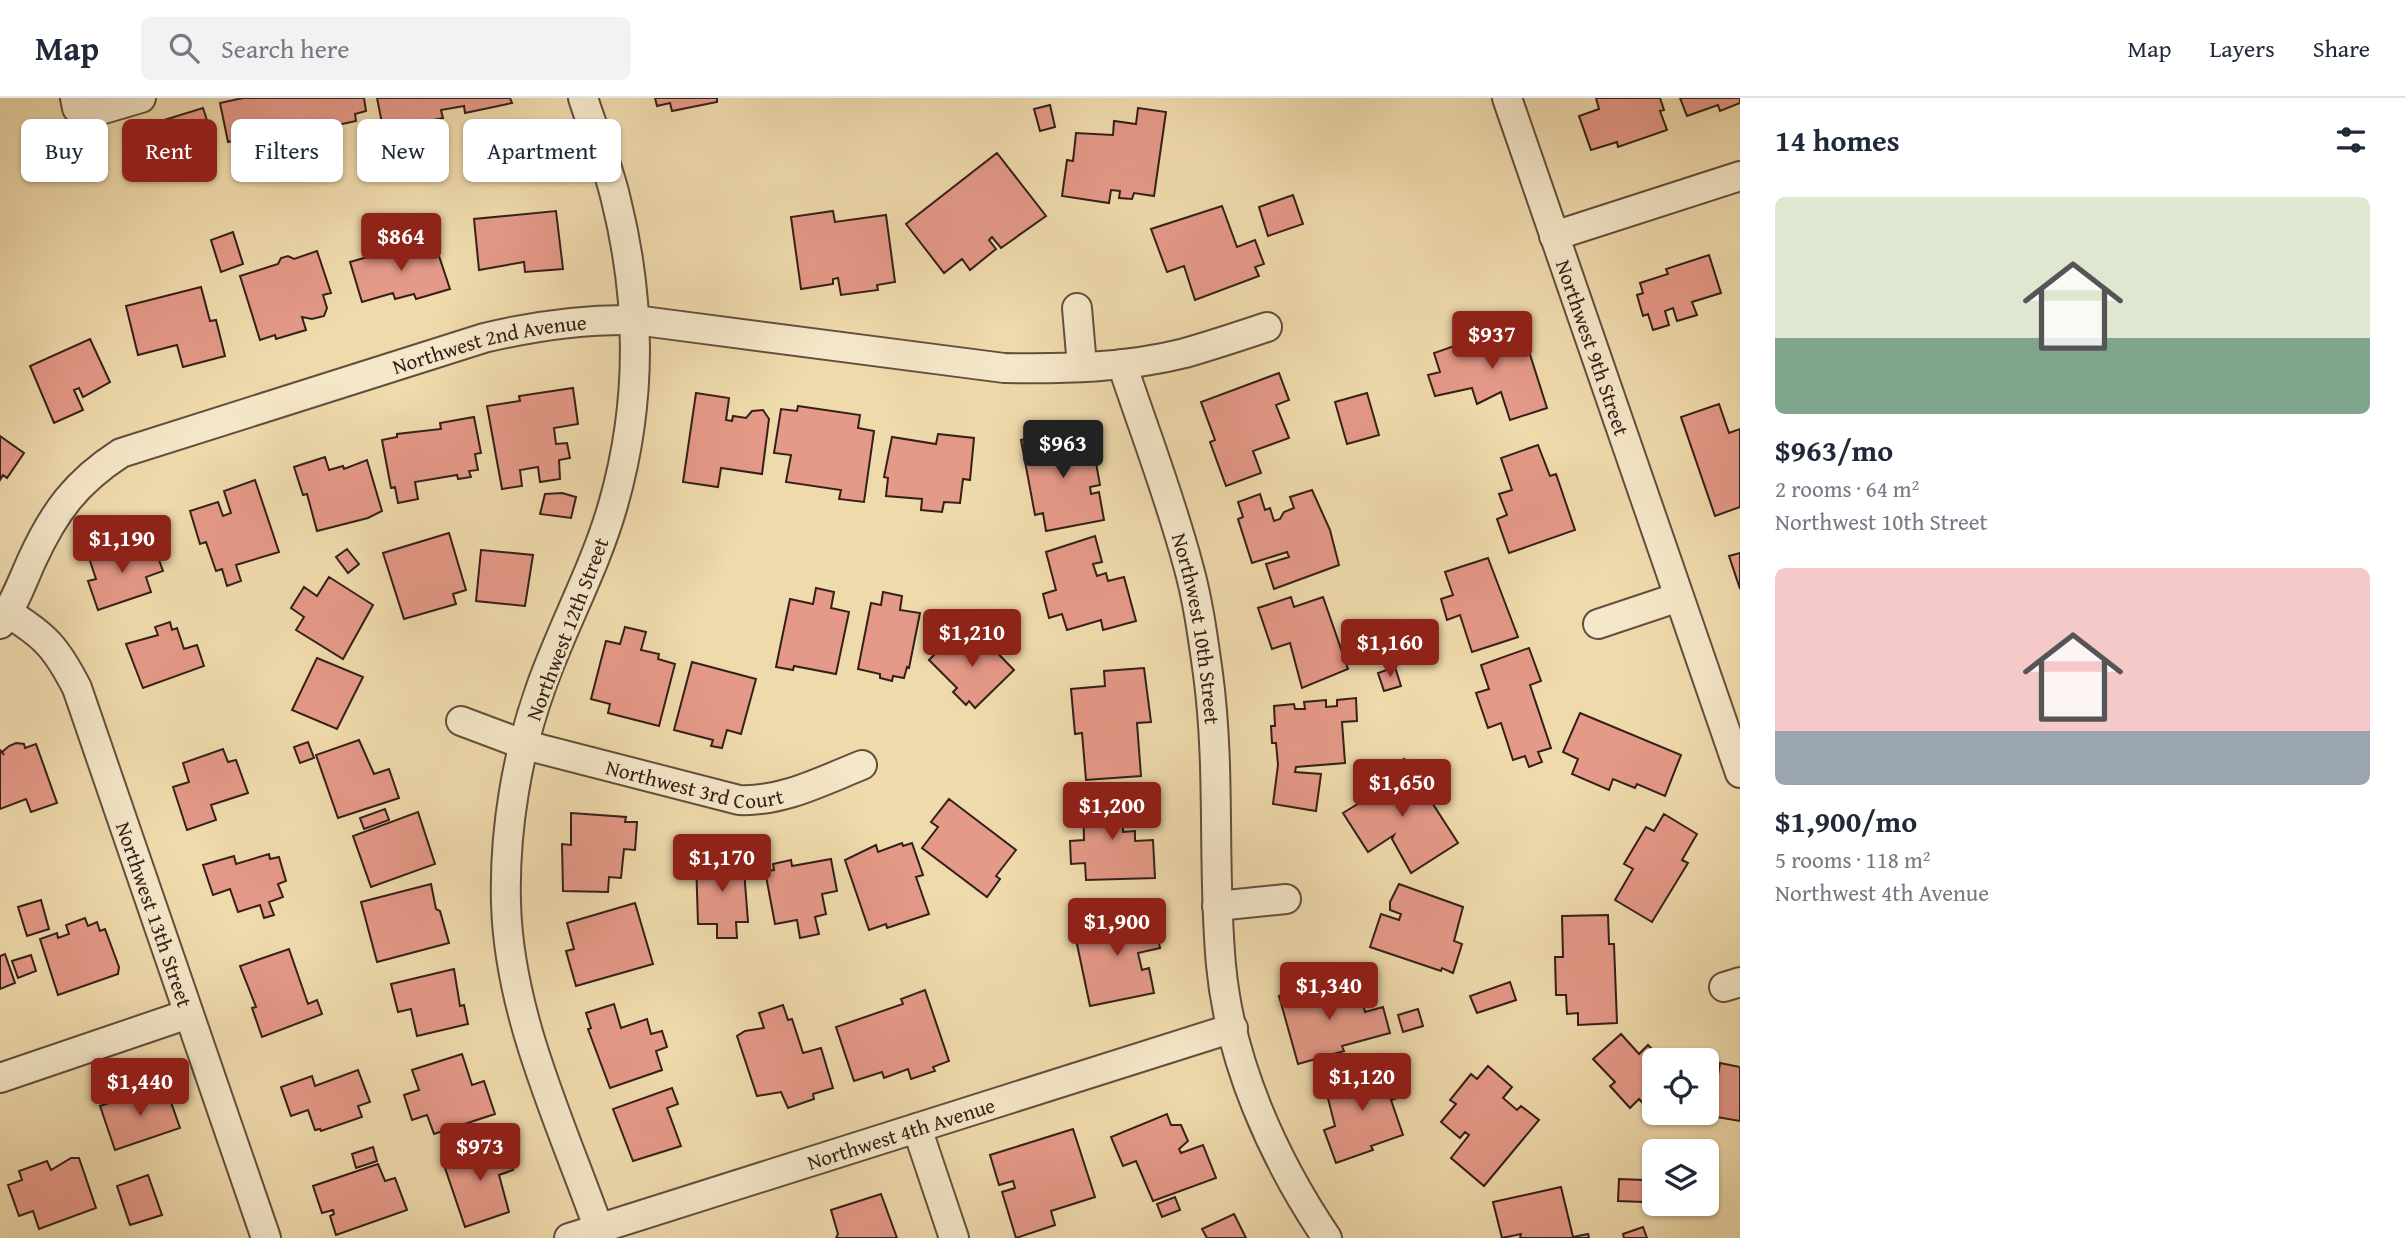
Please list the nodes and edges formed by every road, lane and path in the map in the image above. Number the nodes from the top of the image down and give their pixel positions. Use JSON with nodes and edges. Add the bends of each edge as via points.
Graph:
{"nodes":[{"id":1,"x":75,"y":98,"type":"edge"},
{"id":2,"x":141,"y":98,"type":"edge"},
{"id":3,"x":583,"y":98,"type":"edge"},
{"id":4,"x":1507,"y":98,"type":"edge"},
{"id":5,"x":1740,"y":176,"type":"edge"},
{"id":6,"x":1555,"y":236,"type":"junction"},
{"id":7,"x":1077,"y":308,"type":"dead end"},
{"id":8,"x":635,"y":320,"type":"junction"},
{"id":9,"x":1267,"y":327,"type":"dead end"},
{"id":10,"x":1122,"y":364,"type":"junction"},
{"id":11,"x":1082,"y":366,"type":"junction"},
{"id":12,"x":1679,"y":597,"type":"junction"},
{"id":13,"x":4,"y":618,"type":"edge"},
{"id":14,"x":1598,"y":624,"type":"dead end"},
{"id":15,"x":461,"y":721,"type":"dead end"},
{"id":16,"x":525,"y":745,"type":"junction"},
{"id":17,"x":862,"y":765,"type":"dead end"},
{"id":18,"x":1740,"y":773,"type":"edge"},
{"id":19,"x":1286,"y":899,"type":"dead end"},
{"id":20,"x":1217,"y":906,"type":"junction"},
{"id":21,"x":188,"y":1014,"type":"junction"},
{"id":22,"x":1233,"y":1028,"type":"junction"},
{"id":23,"x":0,"y":1078,"type":"edge"},
{"id":24,"x":917,"y":1128,"type":"junction"},
{"id":25,"x":600,"y":1233,"type":"edge"},
{"id":26,"x":266,"y":1238,"type":"edge"},
{"id":27,"x":569,"y":1238,"type":"edge"},
{"id":28,"x":954,"y":1238,"type":"edge"},
{"id":29,"x":1327,"y":1238,"type":"edge"}],
"edges":[{"from":1,"to":2,"type":"street","via":[[77,108],[90,113]]},
{"from":3,"to":8,"type":"street","name":"Northwest 12th Street","via":[[616,199]]},
{"from":4,"to":6,"type":"street","name":"Northwest 9th Street"},
{"from":5,"to":6,"type":"street"},
{"from":6,"to":12,"type":"street","name":"Northwest 9th Street"},
{"from":7,"to":11,"type":"street"},
{"from":8,"to":11,"type":"street","name":"Northwest 2nd Avenue","via":[[1004,368]]},
{"from":8,"to":13,"type":"street","name":"Northwest 2nd Avenue","via":[[556,324],[484,338],[121,453],[68,495]]},
{"from":8,"to":16,"type":"street","name":"Northwest 12th Street","via":[[636,369],[629,429],[613,504],[541,687]]},
{"from":9,"to":10,"type":"street","name":"Northwest 2nd Avenue","via":[[1185,353]]},
{"from":10,"to":11,"type":"street","name":"Northwest 2nd Avenue"},
{"from":10,"to":20,"type":"street","name":"Northwest 10th Street","via":[[1198,607],[1208,678]]},
{"from":12,"to":14,"type":"street"},
{"from":12,"to":18,"type":"street","name":"Northwest 9th Street"},
{"from":13,"to":21,"type":"street","name":"Northwest 13th Street","via":[[39,631],[61,656],[77,688]]},
{"from":15,"to":16,"type":"street","name":"Northwest 3rd Court"},
{"from":16,"to":17,"type":"street","name":"Northwest 3rd Court","via":[[738,800],[785,795]]},
{"from":16,"to":25,"type":"street","name":"Northwest 12th Street","via":[[509,828],[506,902],[511,958],[521,1010]]},
{"from":19,"to":20,"type":"street"},
{"from":20,"to":22,"type":"street","name":"Northwest 10th Street","via":[[1221,966]]},
{"from":21,"to":23,"type":"street"},
{"from":21,"to":26,"type":"street","name":"Northwest 13th Street"},
{"from":22,"to":24,"type":"street","name":"Northwest 4th Avenue"},
{"from":22,"to":29,"type":"street","name":"Northwest 10th Street","via":[[1267,1131]]},
{"from":24,"to":25,"type":"street","name":"Northwest 4th Avenue"},
{"from":24,"to":28,"type":"street"},
{"from":25,"to":27,"type":"street","name":"Northwest 4th Avenue"}]}
